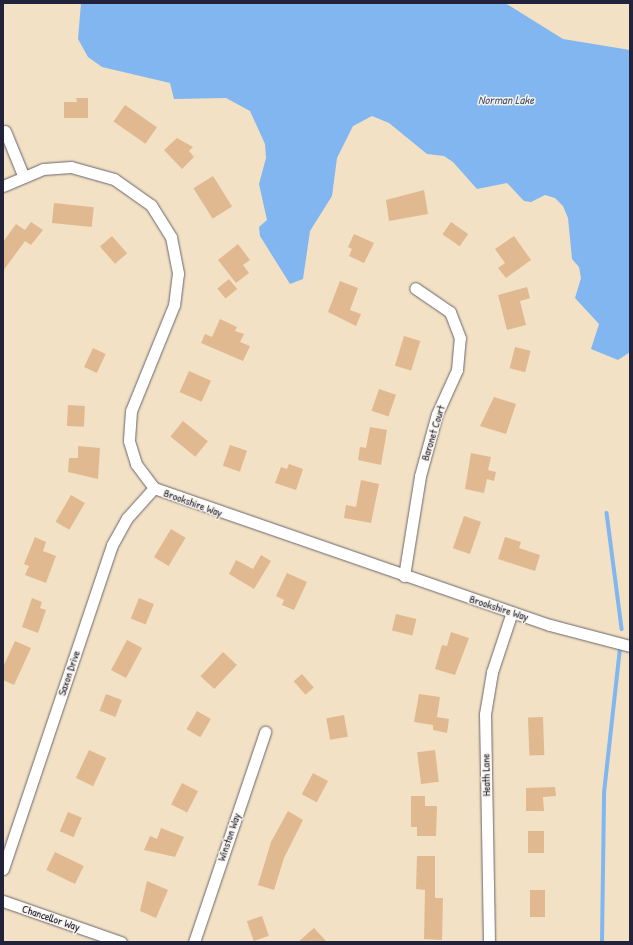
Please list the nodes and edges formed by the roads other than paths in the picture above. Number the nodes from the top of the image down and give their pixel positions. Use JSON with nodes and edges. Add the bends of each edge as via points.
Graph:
{"nodes":[{"id":1,"x":5,"y":131,"type":"dead end"},
{"id":2,"x":23,"y":175,"type":"junction"},
{"id":3,"x":3,"y":186,"type":"edge"},
{"id":4,"x":415,"y":288,"type":"dead end"},
{"id":5,"x":154,"y":488,"type":"junction"},
{"id":6,"x":404,"y":576,"type":"junction"},
{"id":7,"x":512,"y":612,"type":"junction"},
{"id":8,"x":630,"y":646,"type":"edge"},
{"id":9,"x":264,"y":732,"type":"dead end"},
{"id":10,"x":3,"y":870,"type":"edge"},
{"id":11,"x":3,"y":901,"type":"edge"},
{"id":12,"x":121,"y":942,"type":"edge"},
{"id":13,"x":194,"y":942,"type":"edge"},
{"id":14,"x":489,"y":942,"type":"edge"}],
"edges":[{"from":1,"to":2,"type":"street"},
{"from":2,"to":3,"type":"street","name":"Brookshire Way"},
{"from":2,"to":5,"type":"street","name":"Brookshire Way","via":[[43,169],[71,167],[114,178],[151,205],[171,237],[178,272],[174,305],[131,411],[129,442],[136,464]]},
{"from":4,"to":6,"type":"street","name":"Baronet Court","via":[[450,312],[460,338],[458,370],[437,414],[420,476]]},
{"from":5,"to":6,"type":"street","name":"Brookshire Way"},
{"from":5,"to":10,"type":"street","name":"Saxon Drive","via":[[127,518],[112,545]]},
{"from":6,"to":7,"type":"street","name":"Brookshire Way"},
{"from":7,"to":8,"type":"street","name":"Brookshire Way"},
{"from":7,"to":14,"type":"street","name":"Heath Lane","via":[[492,672],[485,714]]},
{"from":9,"to":13,"type":"street","name":"Winston Way"},
{"from":11,"to":12,"type":"street","name":"Chancellor Way"}]}
